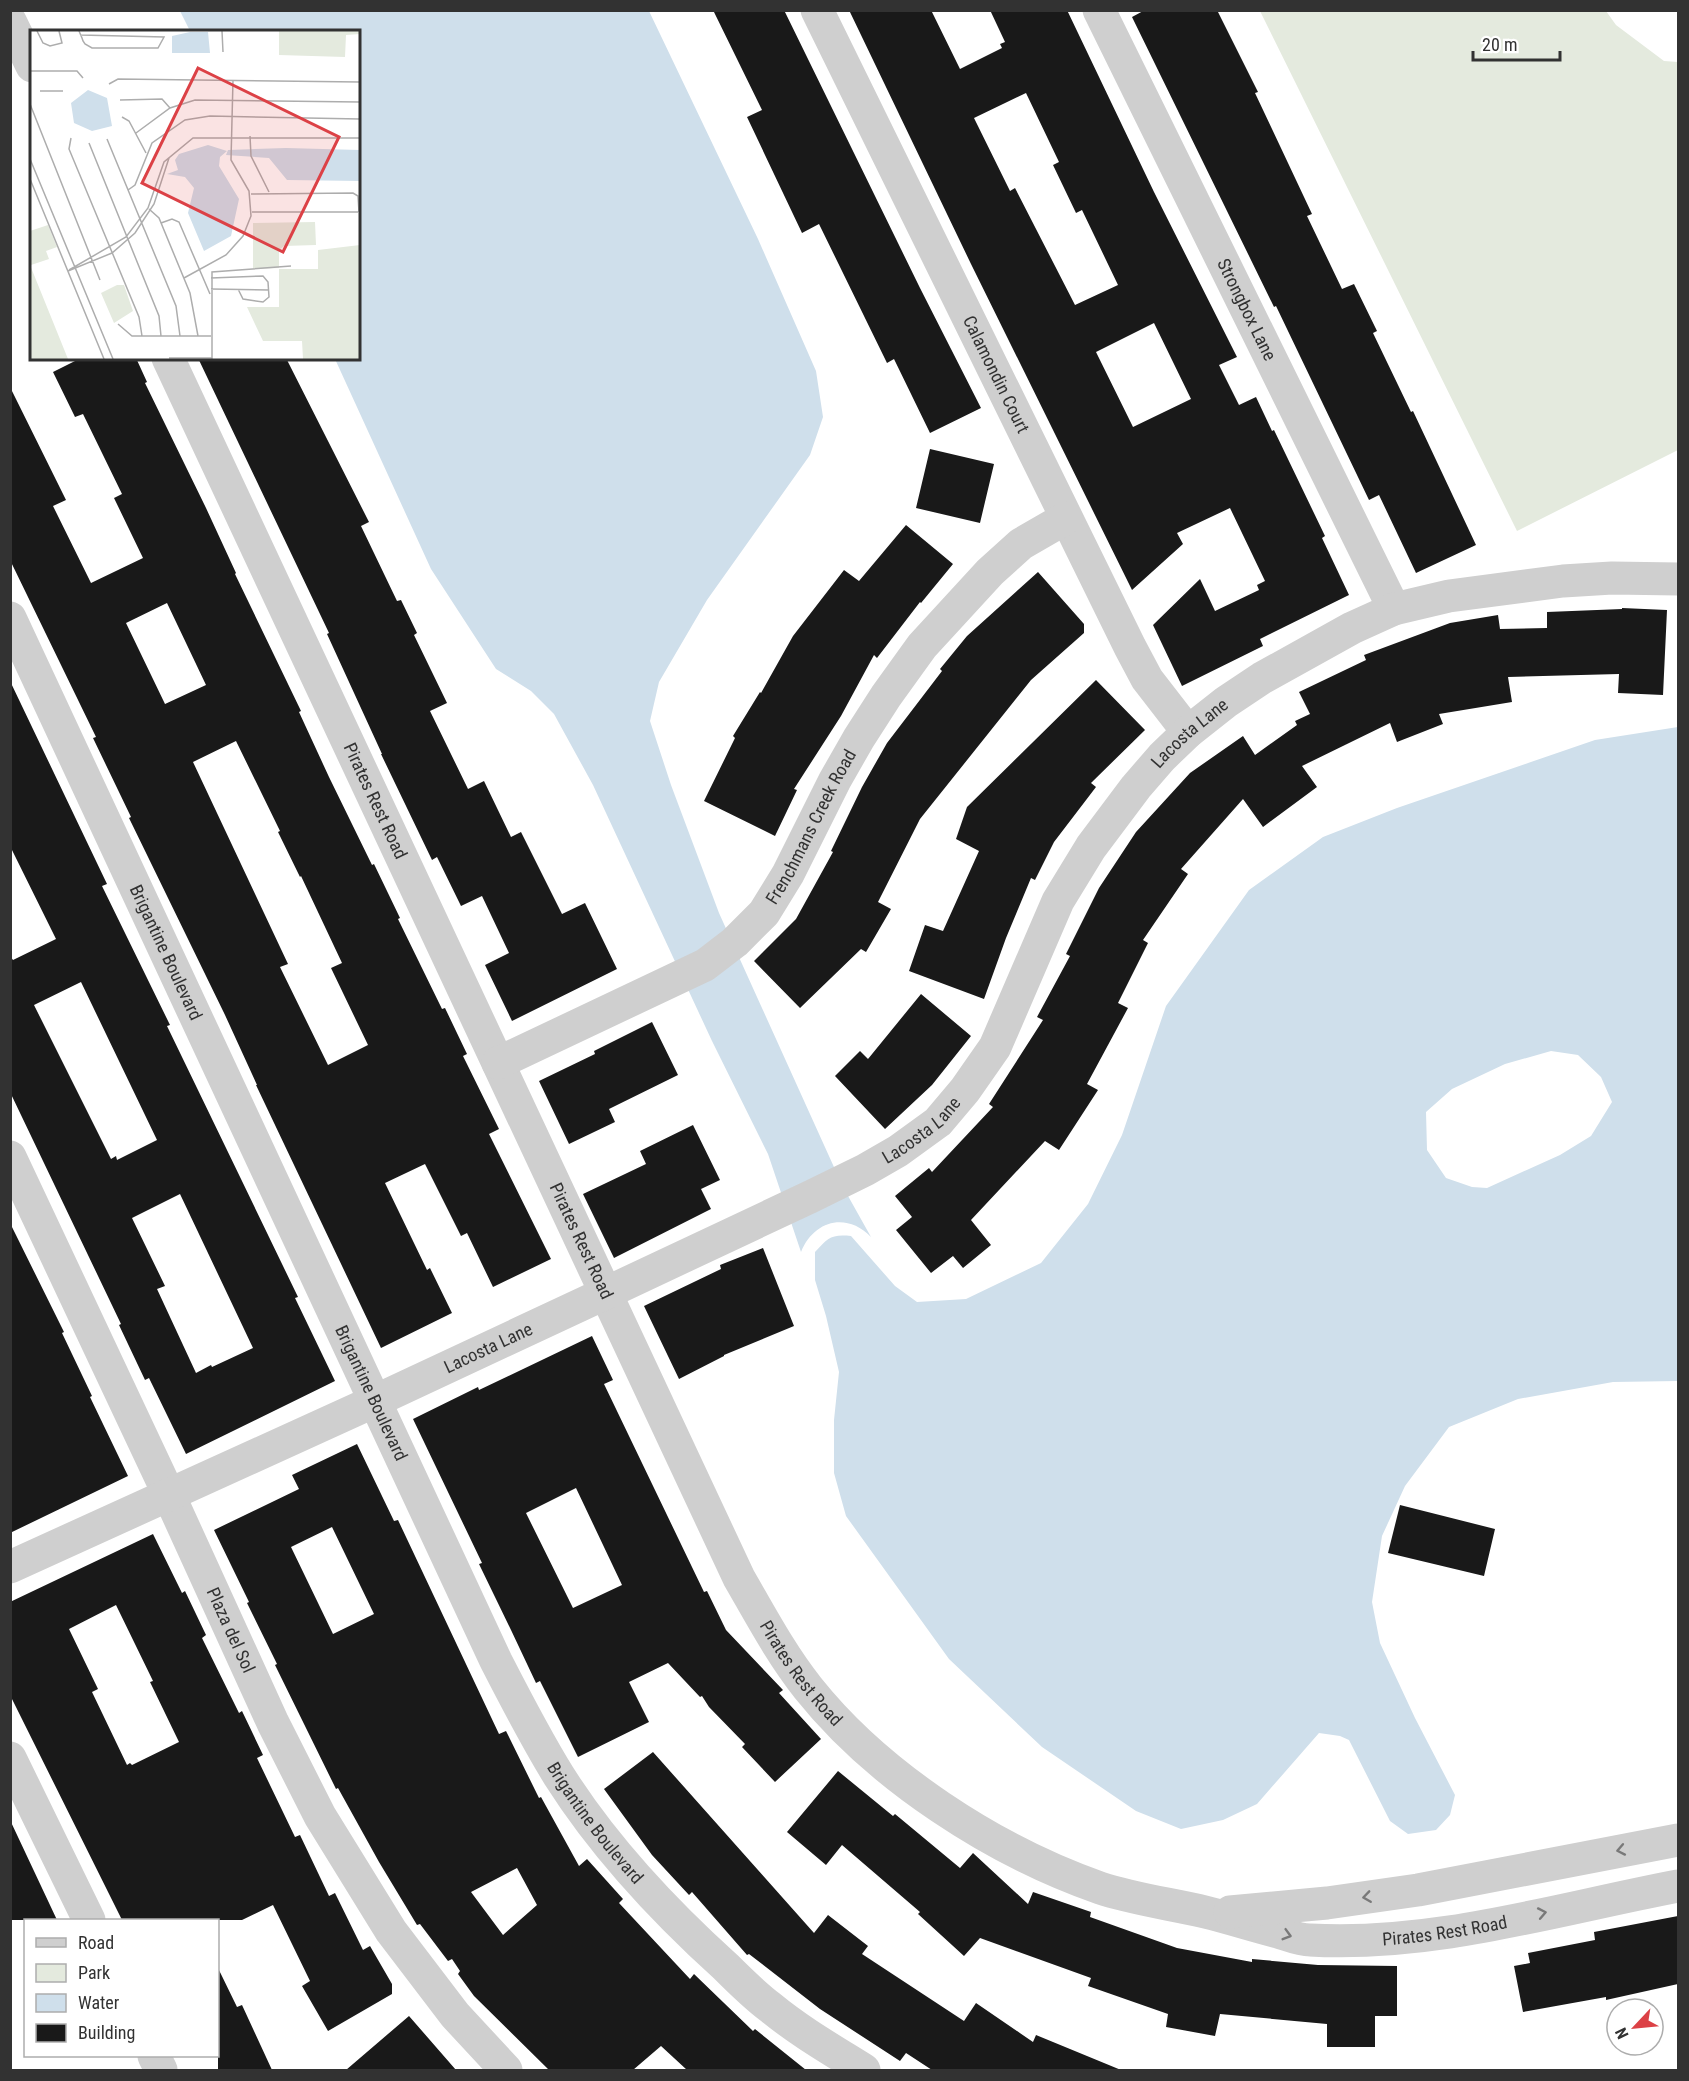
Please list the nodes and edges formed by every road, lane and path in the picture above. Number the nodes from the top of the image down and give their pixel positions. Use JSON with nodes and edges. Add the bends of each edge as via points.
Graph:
{"nodes":[{"id":1,"x":817,"y":10,"type":"edge"},
{"id":2,"x":1099,"y":10,"type":"edge"},
{"id":3,"x":10,"y":21,"type":"edge"},
{"id":4,"x":30,"y":62,"type":"edge"},
{"id":5,"x":169,"y":360,"type":"edge"},
{"id":6,"x":1066,"y":518,"type":"junction"},
{"id":7,"x":1678,"y":579,"type":"edge"},
{"id":8,"x":1394,"y":609,"type":"junction"},
{"id":9,"x":10,"y":618,"type":"edge"},
{"id":10,"x":1188,"y":732,"type":"junction"},
{"id":11,"x":498,"y":1064,"type":"junction"},
{"id":12,"x":10,"y":1157,"type":"edge"},
{"id":13,"x":606,"y":1293,"type":"junction"},
{"id":14,"x":375,"y":1401,"type":"junction"},
{"id":15,"x":170,"y":1495,"type":"junction"},
{"id":16,"x":10,"y":1567,"type":"edge"},
{"id":17,"x":10,"y":1758,"type":"edge"},
{"id":18,"x":1678,"y":1840,"type":"edge"},
{"id":19,"x":1678,"y":1886,"type":"edge"},
{"id":20,"x":1411,"y":1890,"type":"junction"},
{"id":21,"x":1210,"y":1913,"type":"junction"},
{"id":22,"x":89,"y":1919,"type":"edge"},
{"id":23,"x":1420,"y":1936,"type":"junction"},
{"id":24,"x":507,"y":2070,"type":"edge"},
{"id":25,"x":864,"y":2070,"type":"edge"}],
"edges":[{"from":1,"to":6,"type":"street","name":"Calamondin Court"},
{"from":2,"to":8,"type":"street","name":"Strongbox Lane"},
{"from":3,"to":4,"type":"street"},
{"from":5,"to":11,"type":"street","name":"Pirates Rest Road"},
{"from":6,"to":10,"type":"street","name":"Calamondin Court","via":[[1147,679]]},
{"from":6,"to":11,"type":"street","name":"Frenchmans Creek Road","via":[[1021,544],[922,646],[859,738],[764,913],[735,942],[705,965]]},
{"from":7,"to":8,"type":"street","name":"Lacosta Lane","via":[[1563,581],[1449,596]]},
{"from":8,"to":10,"type":"street","name":"Lacosta Lane","via":[[1262,678]]},
{"from":9,"to":14,"type":"street","name":"Brigantine Boulevard"},
{"from":10,"to":13,"type":"street","name":"Lacosta Lane","via":[[1155,764],[1090,847],[1058,901],[994,1047],[938,1122],[865,1170]]},
{"from":11,"to":13,"type":"street","name":"Pirates Rest Road"},
{"from":12,"to":15,"type":"street","name":"Plaza del Sol"},
{"from":13,"to":14,"type":"street","name":"Lacosta Lane"},
{"from":13,"to":21,"type":"street","name":"Pirates Rest Road","via":[[739,1578],[808,1689],[853,1739],[981,1833],[1059,1872],[1102,1888]]},
{"from":14,"to":15,"type":"street","name":"Lacosta Lane"},
{"from":14,"to":25,"type":"street","name":"Brigantine Boulevard","via":[[495,1661],[560,1778],[585,1813],[638,1880],[704,1948],[769,2007]]},
{"from":15,"to":16,"type":"street","name":"Lacosta Lane"},
{"from":15,"to":24,"type":"street","name":"Plaza del Sol","via":[[273,1723],[320,1816],[391,1931],[455,2015]]},
{"from":17,"to":22,"type":"street"},
{"from":18,"to":20,"type":"street","name":"Pirates Rest Road","one_way":true},
{"from":23,"to":19,"type":"street","name":"Pirates Rest Road","one_way":true},
{"from":20,"to":21,"type":"street","name":"Pirates Rest Road","one_way":true,"via":[[1327,1903]]},
{"from":20,"to":23,"type":"street"},
{"from":21,"to":23,"type":"street","name":"Pirates Rest Road","one_way":true,"via":[[1307,1940]]}]}
